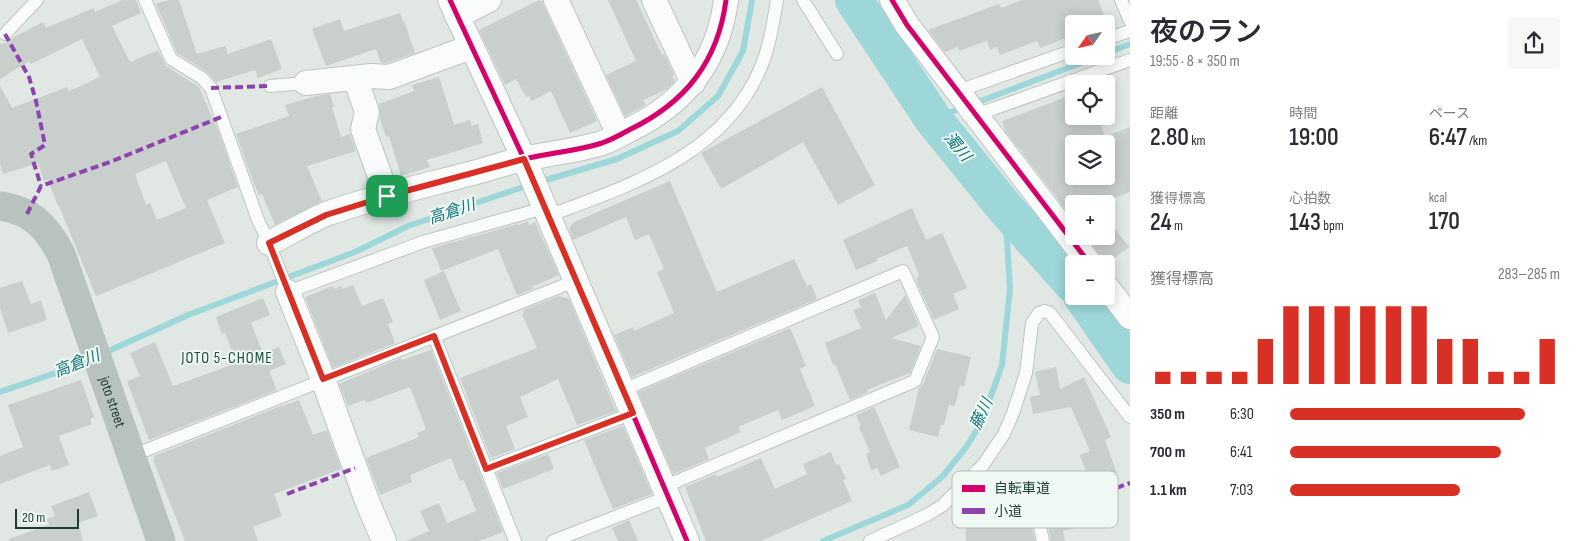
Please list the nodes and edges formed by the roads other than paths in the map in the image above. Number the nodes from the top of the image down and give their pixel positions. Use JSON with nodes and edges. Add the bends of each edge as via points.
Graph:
{"nodes":[{"id":1,"x":38,"y":0,"type":"edge"},
{"id":2,"x":145,"y":0,"type":"edge"},
{"id":3,"x":489,"y":0,"type":"edge"},
{"id":4,"x":556,"y":0,"type":"edge"},
{"id":5,"x":654,"y":0,"type":"edge"},
{"id":6,"x":726,"y":0,"type":"edge"},
{"id":7,"x":777,"y":0,"type":"edge"},
{"id":8,"x":803,"y":0,"type":"edge"},
{"id":9,"x":892,"y":0,"type":"edge"},
{"id":10,"x":1121,"y":0,"type":"edge"},
{"id":11,"x":453,"y":8,"type":"edge"},
{"id":12,"x":1130,"y":21,"type":"edge"},
{"id":13,"x":1130,"y":31,"type":"edge"},
{"id":14,"x":5,"y":34,"type":"dead end"},
{"id":15,"x":1115,"y":36,"type":"edge"},
{"id":16,"x":471,"y":47,"type":"junction"},
{"id":17,"x":837,"y":54,"type":"dead end"},
{"id":18,"x":1065,"y":54,"type":"edge"},
{"id":19,"x":1130,"y":60,"type":"edge"},
{"id":20,"x":355,"y":78,"type":"junction"},
{"id":21,"x":306,"y":83,"type":"joint"},
{"id":22,"x":693,"y":83,"type":"junction"},
{"id":23,"x":270,"y":86,"type":"dead end"},
{"id":24,"x":967,"y":103,"type":"junction"},
{"id":25,"x":619,"y":135,"type":"junction"},
{"id":26,"x":526,"y":165,"type":"junction"},
{"id":27,"x":387,"y":196,"type":"junction"},
{"id":28,"x":0,"y":206,"type":"edge"},
{"id":29,"x":545,"y":209,"type":"junction"},
{"id":30,"x":269,"y":243,"type":"junction"},
{"id":31,"x":1083,"y":255,"type":"edge"},
{"id":32,"x":575,"y":281,"type":"junction"},
{"id":33,"x":288,"y":292,"type":"junction"},
{"id":34,"x":1115,"y":298,"type":"edge"},
{"id":35,"x":1130,"y":317,"type":"edge"},
{"id":36,"x":434,"y":336,"type":"junction"},
{"id":37,"x":323,"y":379,"type":"junction"},
{"id":38,"x":624,"y":390,"type":"junction"},
{"id":39,"x":633,"y":413,"type":"junction"},
{"id":40,"x":1130,"y":417,"type":"edge"},
{"id":41,"x":131,"y":456,"type":"junction"},
{"id":42,"x":486,"y":469,"type":"junction"},
{"id":43,"x":977,"y":471,"type":"edge"},
{"id":44,"x":665,"y":492,"type":"junction"},
{"id":45,"x":952,"y":496,"type":"edge"},
{"id":46,"x":1040,"y":528,"type":"edge"},
{"id":47,"x":161,"y":541,"type":"edge"},
{"id":48,"x":384,"y":541,"type":"edge"},
{"id":49,"x":515,"y":541,"type":"edge"},
{"id":50,"x":553,"y":541,"type":"edge"},
{"id":51,"x":686,"y":541,"type":"edge"},
{"id":52,"x":870,"y":541,"type":"edge"},
{"id":53,"x":1043,"y":541,"type":"edge"}],
"edges":[{"from":1,"to":14,"type":"lane"},
{"from":2,"to":30,"type":"lane","via":[[171,59],[202,78],[211,88]]},
{"from":3,"to":11,"type":"street"},
{"from":4,"to":25,"type":"street"},
{"from":5,"to":22,"type":"street"},
{"from":6,"to":22,"type":"street","via":[[718,37]]},
{"from":7,"to":29,"type":"lane","via":[[761,67],[722,126],[664,168],[622,188]]},
{"from":8,"to":17,"type":"lane"},
{"from":9,"to":24,"type":"street","via":[[907,25]]},
{"from":10,"to":12,"type":"lane"},
{"from":11,"to":16,"type":"street"},
{"from":13,"to":15,"type":"lane"},
{"from":16,"to":20,"type":"street","via":[[389,77]]},
{"from":16,"to":26,"type":"street"},
{"from":18,"to":24,"type":"lane"},
{"from":19,"to":24,"type":"lane"},
{"from":20,"to":21,"type":"street"},
{"from":20,"to":27,"type":"street","via":[[367,112],[362,130]]},
{"from":21,"to":23,"type":"lane"},
{"from":22,"to":25,"type":"street","via":[[665,109]]},
{"from":24,"to":31,"type":"street"},
{"from":25,"to":26,"type":"street","via":[[603,143]]},
{"from":26,"to":27,"type":"street"},
{"from":26,"to":29,"type":"street"},
{"from":27,"to":30,"type":"street","via":[[326,215]]},
{"from":28,"to":41,"type":"highway","name":"joto street","via":[[28,214],[41,225],[61,254]]},
{"from":29,"to":32,"type":"street"},
{"from":29,"to":33,"type":"lane","via":[[423,242]]},
{"from":30,"to":33,"type":"lane"},
{"from":32,"to":36,"type":"lane"},
{"from":32,"to":38,"type":"street"},
{"from":33,"to":37,"type":"street"},
{"from":34,"to":35,"type":"street"},
{"from":36,"to":37,"type":"lane"},
{"from":36,"to":42,"type":"lane"},
{"from":37,"to":41,"type":"lane"},
{"from":37,"to":48,"type":"street"},
{"from":38,"to":39,"type":"street"},
{"from":38,"to":44,"type":"lane","via":[[903,271],[934,337],[915,381]]},
{"from":39,"to":42,"type":"lane"},
{"from":39,"to":44,"type":"street"},
{"from":40,"to":43,"type":"lane","via":[[1050,313],[1044,311],[1032,322],[1026,373],[1013,413],[1004,434]]},
{"from":41,"to":47,"type":"highway","name":"joto street"},
{"from":42,"to":49,"type":"lane"},
{"from":44,"to":50,"type":"lane"},
{"from":44,"to":51,"type":"street"},
{"from":45,"to":52,"type":"lane","via":[[927,515]]},
{"from":46,"to":53,"type":"lane"}]}
